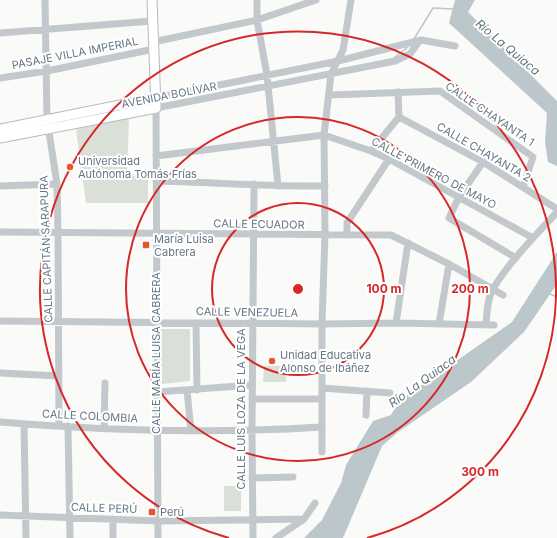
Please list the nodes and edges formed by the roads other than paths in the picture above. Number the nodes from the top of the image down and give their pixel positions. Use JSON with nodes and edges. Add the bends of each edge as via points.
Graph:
{"nodes":[{"id":1,"x":45,"y":0,"type":"edge"},
{"id":2,"x":152,"y":0,"type":"edge"},
{"id":3,"x":257,"y":0,"type":"edge"},
{"id":4,"x":316,"y":0,"type":"edge"},
{"id":5,"x":351,"y":0,"type":"edge"},
{"id":6,"x":257,"y":20,"type":"junction"},
{"id":7,"x":152,"y":21,"type":"junction"},
{"id":8,"x":46,"y":28,"type":"junction"},
{"id":9,"x":0,"y":33,"type":"edge"},
{"id":10,"x":418,"y":42,"type":"junction"},
{"id":11,"x":153,"y":46,"type":"junction"},
{"id":12,"x":455,"y":46,"type":"dead end"},
{"id":13,"x":338,"y":61,"type":"junction"},
{"id":14,"x":47,"y":71,"type":"junction"},
{"id":15,"x":332,"y":74,"type":"junction"},
{"id":16,"x":267,"y":75,"type":"junction"},
{"id":17,"x":0,"y":78,"type":"edge"},
{"id":18,"x":268,"y":87,"type":"junction"},
{"id":19,"x":398,"y":92,"type":"junction"},
{"id":20,"x":330,"y":95,"type":"junction"},
{"id":21,"x":156,"y":98,"type":"junction"},
{"id":22,"x":156,"y":108,"type":"junction"},
{"id":23,"x":399,"y":117,"type":"junction"},
{"id":24,"x":47,"y":119,"type":"junction"},
{"id":25,"x":49,"y":128,"type":"junction"},
{"id":26,"x":0,"y":129,"type":"edge"},
{"id":27,"x":324,"y":135,"type":"junction"},
{"id":28,"x":0,"y":138,"type":"edge"},
{"id":29,"x":275,"y":140,"type":"junction"},
{"id":30,"x":372,"y":150,"type":"junction"},
{"id":31,"x":156,"y":156,"type":"junction"},
{"id":32,"x":390,"y":159,"type":"junction"},
{"id":33,"x":483,"y":162,"type":"junction"},
{"id":34,"x":156,"y":181,"type":"junction"},
{"id":35,"x":56,"y":184,"type":"junction"},
{"id":36,"x":254,"y":184,"type":"junction"},
{"id":37,"x":0,"y":186,"type":"edge"},
{"id":38,"x":278,"y":186,"type":"junction"},
{"id":39,"x":325,"y":186,"type":"junction"},
{"id":40,"x":523,"y":188,"type":"junction"},
{"id":41,"x":459,"y":197,"type":"junction"},
{"id":42,"x":557,"y":208,"type":"edge"},
{"id":43,"x":557,"y":212,"type":"edge"},
{"id":44,"x":0,"y":232,"type":"edge"},
{"id":45,"x":58,"y":233,"type":"junction"},
{"id":46,"x":156,"y":233,"type":"junction"},
{"id":47,"x":253,"y":235,"type":"junction"},
{"id":48,"x":325,"y":235,"type":"junction"},
{"id":49,"x":347,"y":235,"type":"junction"},
{"id":50,"x":533,"y":238,"type":"junction"},
{"id":51,"x":408,"y":243,"type":"junction"},
{"id":52,"x":516,"y":258,"type":"junction"},
{"id":53,"x":449,"y":264,"type":"junction"},
{"id":54,"x":493,"y":289,"type":"junction"},
{"id":55,"x":503,"y":295,"type":"dead end"},
{"id":56,"x":0,"y":320,"type":"edge"},
{"id":57,"x":59,"y":322,"type":"junction"},
{"id":58,"x":157,"y":322,"type":"junction"},
{"id":59,"x":196,"y":323,"type":"junction"},
{"id":60,"x":252,"y":323,"type":"junction"},
{"id":61,"x":396,"y":323,"type":"junction"},
{"id":62,"x":322,"y":324,"type":"junction"},
{"id":63,"x":439,"y":324,"type":"junction"},
{"id":64,"x":486,"y":325,"type":"junction"},
{"id":65,"x":494,"y":325,"type":"dead end"},
{"id":66,"x":0,"y":373,"type":"edge"},
{"id":67,"x":59,"y":376,"type":"junction"},
{"id":68,"x":105,"y":383,"type":"dead end"},
{"id":69,"x":252,"y":385,"type":"junction"},
{"id":70,"x":322,"y":388,"type":"junction"},
{"id":71,"x":187,"y":390,"type":"junction"},
{"id":72,"x":197,"y":390,"type":"junction"},
{"id":73,"x":367,"y":391,"type":"junction"},
{"id":74,"x":157,"y":392,"type":"junction"},
{"id":75,"x":390,"y":393,"type":"dead end"},
{"id":76,"x":252,"y":398,"type":"junction"},
{"id":77,"x":322,"y":400,"type":"junction"},
{"id":78,"x":366,"y":415,"type":"dead end"},
{"id":79,"x":0,"y":422,"type":"edge"},
{"id":80,"x":24,"y":424,"type":"junction"},
{"id":81,"x":59,"y":426,"type":"junction"},
{"id":82,"x":68,"y":426,"type":"junction"},
{"id":83,"x":322,"y":427,"type":"junction"},
{"id":84,"x":104,"y":429,"type":"junction"},
{"id":85,"x":156,"y":431,"type":"junction"},
{"id":86,"x":192,"y":431,"type":"junction"},
{"id":87,"x":252,"y":431,"type":"junction"},
{"id":88,"x":322,"y":452,"type":"dead end"},
{"id":89,"x":293,"y":477,"type":"dead end"},
{"id":90,"x":252,"y":478,"type":"junction"},
{"id":91,"x":315,"y":503,"type":"dead end"},
{"id":92,"x":0,"y":515,"type":"edge"},
{"id":93,"x":26,"y":516,"type":"junction"},
{"id":94,"x":70,"y":518,"type":"junction"},
{"id":95,"x":113,"y":519,"type":"junction"},
{"id":96,"x":304,"y":519,"type":"junction"},
{"id":97,"x":252,"y":520,"type":"junction"},
{"id":98,"x":160,"y":521,"type":"junction"},
{"id":99,"x":26,"y":538,"type":"edge"},
{"id":100,"x":70,"y":538,"type":"edge"},
{"id":101,"x":113,"y":538,"type":"edge"},
{"id":102,"x":158,"y":538,"type":"edge"},
{"id":103,"x":253,"y":538,"type":"edge"},
{"id":104,"x":276,"y":538,"type":"edge"}],
"edges":[{"from":1,"to":8,"type":"street","name":"CALLE CAPITÁN SARAPURA"},
{"from":2,"to":7,"type":"main road","name":"CALLE MARÍA LUISA CABRERA"},
{"from":3,"to":6,"type":"street"},
{"from":4,"to":6,"type":"street","name":"PASAJE VILLA IMPERIAL"},
{"from":5,"to":13,"type":"street","via":[[343,50]]},
{"from":6,"to":11,"type":"street","name":"PASAJE VILLA IMPERIAL"},
{"from":6,"to":16,"type":"street"},
{"from":7,"to":8,"type":"street"},
{"from":7,"to":11,"type":"main road","name":"CALLE MARÍA LUISA CABRERA"},
{"from":8,"to":9,"type":"street"},
{"from":8,"to":14,"type":"street","name":"CALLE CAPITÁN SARAPURA"},
{"from":10,"to":12,"type":"street","name":"AVENIDA BOLÍVAR","via":[[428,40]]},
{"from":10,"to":13,"type":"street","name":"AVENIDA BOLÍVAR"},
{"from":10,"to":15,"type":"street","name":"AVENIDA BOLÍVAR","via":[[404,58]]},
{"from":11,"to":14,"type":"street","name":"PASAJE VILLA IMPERIAL"},
{"from":11,"to":21,"type":"main road","name":"CALLE MARÍA LUISA CABRERA"},
{"from":13,"to":15,"type":"street"},
{"from":13,"to":16,"type":"street","name":"AVENIDA BOLÍVAR"},
{"from":14,"to":17,"type":"street","name":"PASAJE VILLA IMPERIAL"},
{"from":14,"to":24,"type":"street","name":"CALLE CAPITÁN SARAPURA"},
{"from":15,"to":18,"type":"street","name":"AVENIDA BOLÍVAR"},
{"from":15,"to":20,"type":"street"},
{"from":16,"to":18,"type":"street"},
{"from":16,"to":21,"type":"street","name":"AVENIDA BOLÍVAR"},
{"from":18,"to":22,"type":"street","name":"AVENIDA BOLÍVAR"},
{"from":18,"to":29,"type":"street"},
{"from":19,"to":20,"type":"street","name":"CALLE CHAYANTA 1"},
{"from":19,"to":23,"type":"street"},
{"from":19,"to":40,"type":"street","name":"CALLE CHAYANTA 1","via":[[440,91],[533,157]]},
{"from":20,"to":27,"type":"street"},
{"from":21,"to":22,"type":"main road","name":"CALLE MARÍA LUISA CABRERA"},
{"from":21,"to":24,"type":"main road","name":"AVENIDA BOLÍVAR"},
{"from":22,"to":25,"type":"main road","name":"AVENIDA BOLÍVAR"},
{"from":22,"to":31,"type":"street","name":"CALLE MARÍA LUISA CABRERA"},
{"from":23,"to":30,"type":"street"},
{"from":23,"to":33,"type":"street","name":"CALLE CHAYANTA 2"},
{"from":24,"to":25,"type":"street","name":"CALLE CAPITÁN SARAPURA"},
{"from":24,"to":26,"type":"main road","name":"AVENIDA BOLÍVAR"},
{"from":25,"to":28,"type":"main road","name":"AVENIDA BOLÍVAR"},
{"from":25,"to":35,"type":"street","name":"CALLE CAPITÁN SARAPURA"},
{"from":27,"to":29,"type":"street","name":"CALLE PRIMERO DE MAYO"},
{"from":27,"to":30,"type":"street","name":"CALLE PRIMERO DE MAYO"},
{"from":27,"to":39,"type":"street"},
{"from":29,"to":31,"type":"street","name":"CALLE PRIMERO DE MAYO"},
{"from":29,"to":38,"type":"street"},
{"from":30,"to":32,"type":"street","name":"CALLE PRIMERO DE MAYO"},
{"from":31,"to":34,"type":"street","name":"CALLE MARÍA LUISA CABRERA"},
{"from":32,"to":41,"type":"street","name":"CALLE PRIMERO DE MAYO"},
{"from":32,"to":49,"type":"street","via":[[347,223]]},
{"from":33,"to":40,"type":"street","name":"CALLE CHAYANTA 2"},
{"from":33,"to":41,"type":"street"},
{"from":34,"to":36,"type":"street"},
{"from":34,"to":46,"type":"street","name":"CALLE MARÍA LUISA CABRERA"},
{"from":35,"to":37,"type":"street"},
{"from":35,"to":45,"type":"street","name":"CALLE CAPITÁN SARAPURA"},
{"from":36,"to":38,"type":"street"},
{"from":36,"to":47,"type":"street","name":"CALLE LUIS LOZA DE LA VEGA"},
{"from":38,"to":39,"type":"street"},
{"from":39,"to":48,"type":"street"},
{"from":40,"to":42,"type":"street","name":"CALLE CHAYANTA 2"},
{"from":41,"to":50,"type":"street","name":"CALLE PRIMERO DE MAYO"},
{"from":41,"to":52,"type":"street","via":[[449,218]]},
{"from":43,"to":50,"type":"street"},
{"from":44,"to":45,"type":"street","name":"CALLE ECUADOR"},
{"from":45,"to":46,"type":"street","name":"CALLE ECUADOR"},
{"from":45,"to":57,"type":"street","name":"CALLE CAPITÁN SARAPURA"},
{"from":46,"to":47,"type":"street","name":"CALLE ECUADOR"},
{"from":46,"to":58,"type":"street","name":"CALLE MARÍA LUISA CABRERA"},
{"from":47,"to":48,"type":"street","name":"CALLE ECUADOR"},
{"from":47,"to":60,"type":"street","name":"CALLE LUIS LOZA DE LA VEGA"},
{"from":48,"to":49,"type":"street","name":"CALLE ECUADOR"},
{"from":48,"to":62,"type":"street"},
{"from":49,"to":51,"type":"street","name":"CALLE ECUADOR","via":[[391,235]]},
{"from":50,"to":52,"type":"street"},
{"from":51,"to":53,"type":"street","name":"CALLE ECUADOR"},
{"from":51,"to":61,"type":"street"},
{"from":52,"to":54,"type":"street"},
{"from":53,"to":54,"type":"street","name":"CALLE ECUADOR"},
{"from":53,"to":63,"type":"street"},
{"from":54,"to":55,"type":"street","name":"CALLE ECUADOR"},
{"from":54,"to":64,"type":"street"},
{"from":56,"to":57,"type":"street","name":"CALLE VENEZUELA"},
{"from":57,"to":58,"type":"street","name":"CALLE VENEZUELA"},
{"from":57,"to":67,"type":"street","name":"CALLE CAPITÁN SARAPURA"},
{"from":58,"to":59,"type":"street","name":"CALLE VENEZUELA"},
{"from":58,"to":74,"type":"street","name":"CALLE MARÍA LUISA CABRERA"},
{"from":59,"to":60,"type":"street","name":"CALLE VENEZUELA"},
{"from":59,"to":72,"type":"street"},
{"from":60,"to":62,"type":"street","name":"CALLE VENEZUELA"},
{"from":60,"to":69,"type":"street","name":"CALLE LUIS LOZA DE LA VEGA"},
{"from":61,"to":62,"type":"street","name":"CALLE VENEZUELA"},
{"from":61,"to":63,"type":"street","name":"CALLE VENEZUELA"},
{"from":62,"to":70,"type":"street"},
{"from":63,"to":64,"type":"street","name":"CALLE VENEZUELA"},
{"from":64,"to":65,"type":"street","name":"CALLE VENEZUELA"},
{"from":66,"to":67,"type":"street"},
{"from":67,"to":81,"type":"street","name":"CALLE CAPITÁN SARAPURA"},
{"from":68,"to":84,"type":"street"},
{"from":69,"to":72,"type":"street"},
{"from":69,"to":76,"type":"street","name":"CALLE LUIS LOZA DE LA VEGA"},
{"from":70,"to":73,"type":"street"},
{"from":70,"to":77,"type":"street"},
{"from":71,"to":72,"type":"street"},
{"from":71,"to":74,"type":"street"},
{"from":71,"to":86,"type":"street"},
{"from":73,"to":75,"type":"street"},
{"from":73,"to":78,"type":"street"},
{"from":74,"to":85,"type":"street","name":"CALLE MARÍA LUISA CABRERA"},
{"from":76,"to":77,"type":"street"},
{"from":76,"to":87,"type":"street","name":"CALLE LUIS LOZA DE LA VEGA"},
{"from":77,"to":83,"type":"street"},
{"from":79,"to":80,"type":"street","name":"CALLE COLOMBIA"},
{"from":80,"to":81,"type":"street","name":"CALLE COLOMBIA"},
{"from":80,"to":93,"type":"street"},
{"from":81,"to":82,"type":"street","name":"CALLE COLOMBIA"},
{"from":82,"to":84,"type":"street","name":"CALLE COLOMBIA"},
{"from":82,"to":94,"type":"street"},
{"from":83,"to":87,"type":"street","name":"CALLE COLOMBIA"},
{"from":83,"to":88,"type":"street"},
{"from":84,"to":85,"type":"street","name":"CALLE COLOMBIA"},
{"from":85,"to":86,"type":"street","name":"CALLE COLOMBIA"},
{"from":85,"to":98,"type":"street","name":"CALLE MARÍA LUISA CABRERA"},
{"from":86,"to":87,"type":"street","name":"CALLE COLOMBIA"},
{"from":87,"to":90,"type":"street","name":"CALLE LUIS LOZA DE LA VEGA"},
{"from":89,"to":90,"type":"street"},
{"from":90,"to":97,"type":"street","name":"CALLE LUIS LOZA DE LA VEGA"},
{"from":91,"to":96,"type":"street"},
{"from":92,"to":93,"type":"street","name":"CALLE PERÚ"},
{"from":93,"to":94,"type":"street","name":"CALLE PERÚ"},
{"from":93,"to":99,"type":"street"},
{"from":94,"to":95,"type":"street","name":"CALLE PERÚ"},
{"from":94,"to":100,"type":"street"},
{"from":95,"to":98,"type":"street","name":"CALLE PERÚ"},
{"from":95,"to":101,"type":"street"},
{"from":96,"to":97,"type":"street","name":"CALLE PERÚ"},
{"from":96,"to":104,"type":"street"},
{"from":97,"to":98,"type":"street","name":"CALLE PERÚ"},
{"from":97,"to":103,"type":"street","name":"CALLE LUIS LOZA DE LA VEGA"},
{"from":98,"to":102,"type":"street","name":"CALLE MARÍA LUISA CABRERA"}]}
